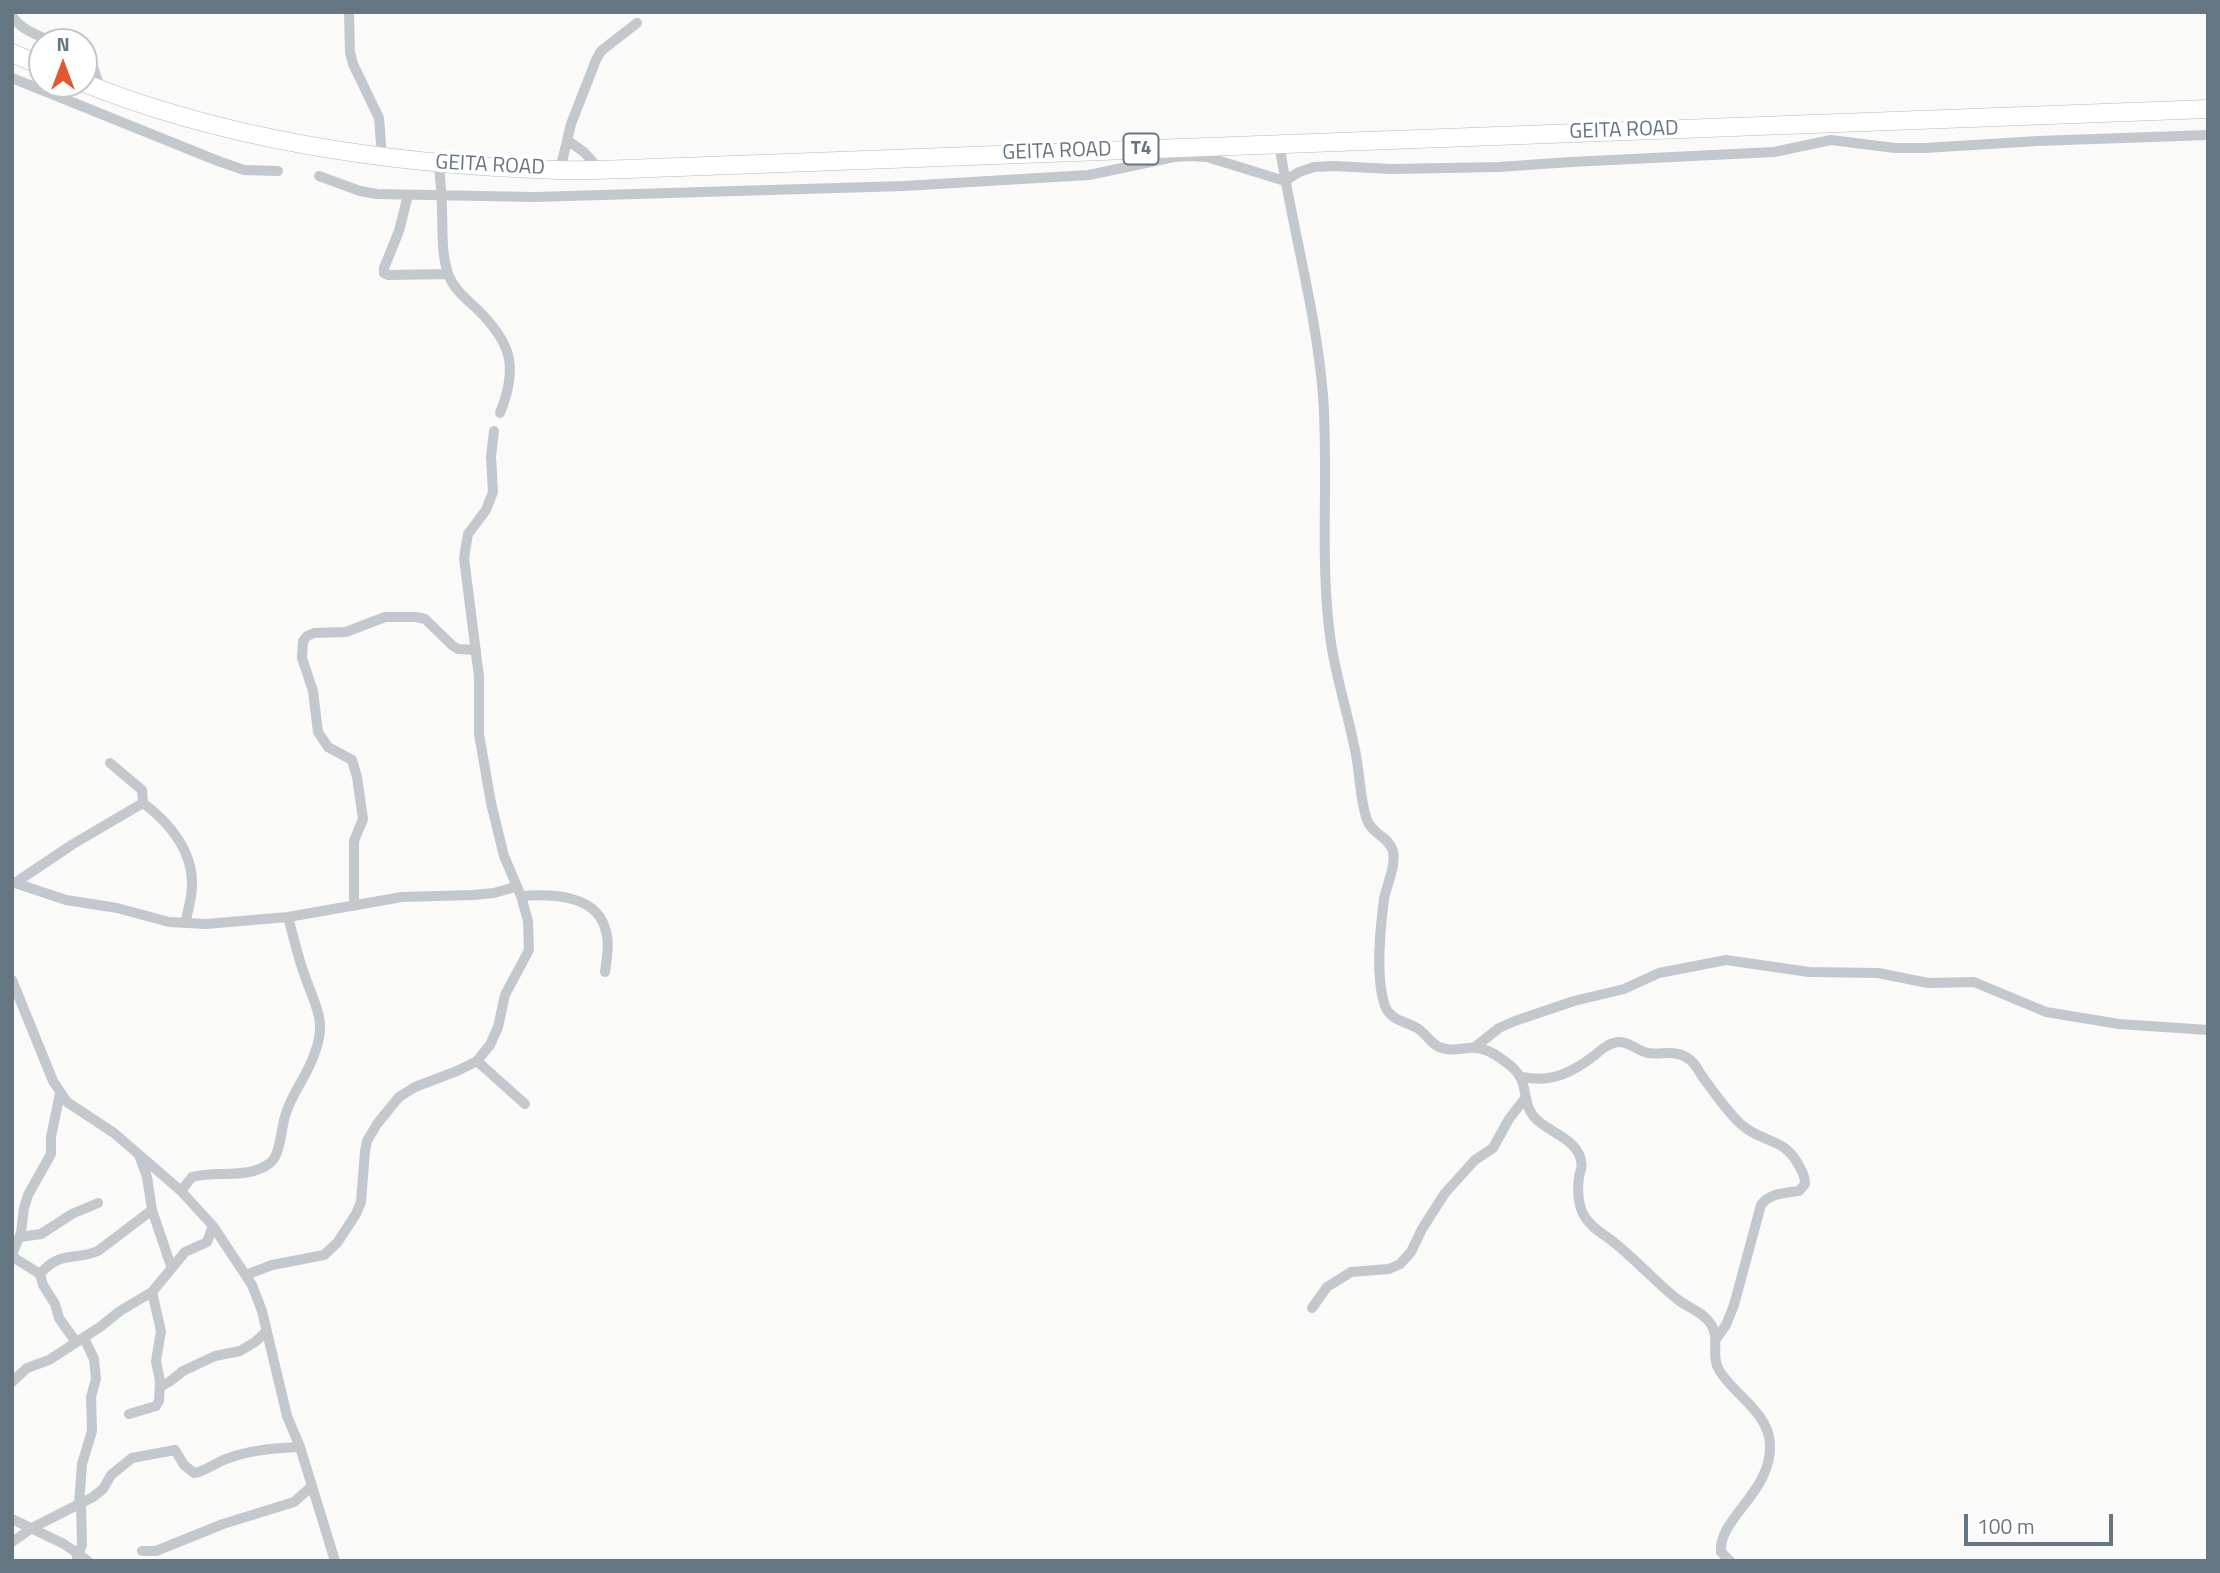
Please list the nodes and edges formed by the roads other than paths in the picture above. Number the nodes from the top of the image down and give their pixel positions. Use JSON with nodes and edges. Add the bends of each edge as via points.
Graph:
{"nodes":[{"id":1,"x":349,"y":12,"type":"edge"},
{"id":2,"x":12,"y":16,"type":"edge"},
{"id":3,"x":637,"y":23,"type":"dead end"},
{"id":4,"x":28,"y":30,"type":"edge"},
{"id":5,"x":12,"y":78,"type":"edge"},
{"id":6,"x":98,"y":89,"type":"edge"},
{"id":7,"x":2208,"y":110,"type":"edge"},
{"id":8,"x":2208,"y":135,"type":"edge"},
{"id":9,"x":567,"y":140,"type":"junction"},
{"id":10,"x":1279,"y":143,"type":"junction"},
{"id":11,"x":382,"y":157,"type":"junction"},
{"id":12,"x":439,"y":164,"type":"junction"},
{"id":13,"x":599,"y":169,"type":"junction"},
{"id":14,"x":560,"y":170,"type":"junction"},
{"id":15,"x":278,"y":171,"type":"dead end"},
{"id":16,"x":319,"y":176,"type":"dead end"},
{"id":17,"x":1285,"y":181,"type":"junction"},
{"id":18,"x":408,"y":195,"type":"junction"},
{"id":19,"x":442,"y":195,"type":"junction"},
{"id":20,"x":448,"y":274,"type":"junction"},
{"id":21,"x":500,"y":413,"type":"dead end"},
{"id":22,"x":494,"y":431,"type":"dead end"},
{"id":23,"x":476,"y":650,"type":"junction"},
{"id":24,"x":110,"y":763,"type":"dead end"},
{"id":25,"x":143,"y":803,"type":"junction"},
{"id":26,"x":14,"y":882,"type":"edge"},
{"id":27,"x":518,"y":892,"type":"junction"},
{"id":28,"x":354,"y":906,"type":"junction"},
{"id":29,"x":288,"y":917,"type":"junction"},
{"id":30,"x":185,"y":923,"type":"junction"},
{"id":31,"x":606,"y":972,"type":"dead end"},
{"id":32,"x":12,"y":980,"type":"edge"},
{"id":33,"x":2208,"y":1030,"type":"edge"},
{"id":34,"x":1475,"y":1047,"type":"junction"},
{"id":35,"x":477,"y":1061,"type":"junction"},
{"id":36,"x":1522,"y":1077,"type":"junction"},
{"id":37,"x":60,"y":1093,"type":"junction"},
{"id":38,"x":1526,"y":1097,"type":"junction"},
{"id":39,"x":525,"y":1104,"type":"dead end"},
{"id":40,"x":138,"y":1153,"type":"junction"},
{"id":41,"x":181,"y":1191,"type":"junction"},
{"id":42,"x":98,"y":1203,"type":"dead end"},
{"id":43,"x":152,"y":1210,"type":"junction"},
{"id":44,"x":213,"y":1226,"type":"junction"},
{"id":45,"x":17,"y":1239,"type":"edge"},
{"id":46,"x":171,"y":1266,"type":"junction"},
{"id":47,"x":40,"y":1274,"type":"junction"},
{"id":48,"x":246,"y":1275,"type":"junction"},
{"id":49,"x":152,"y":1292,"type":"junction"},
{"id":50,"x":1312,"y":1308,"type":"dead end"},
{"id":51,"x":267,"y":1331,"type":"junction"},
{"id":52,"x":1716,"y":1339,"type":"junction"},
{"id":53,"x":80,"y":1340,"type":"junction"},
{"id":54,"x":12,"y":1382,"type":"edge"},
{"id":55,"x":160,"y":1387,"type":"junction"},
{"id":56,"x":129,"y":1414,"type":"dead end"},
{"id":57,"x":300,"y":1447,"type":"junction"},
{"id":58,"x":312,"y":1486,"type":"junction"},
{"id":59,"x":80,"y":1504,"type":"junction"},
{"id":60,"x":12,"y":1518,"type":"edge"},
{"id":61,"x":32,"y":1528,"type":"junction"},
{"id":62,"x":12,"y":1542,"type":"edge"},
{"id":63,"x":142,"y":1551,"type":"dead end"},
{"id":64,"x":81,"y":1559,"type":"edge"},
{"id":65,"x":335,"y":1561,"type":"edge"},
{"id":66,"x":1730,"y":1561,"type":"edge"}],
"edges":[{"from":1,"to":11,"type":"street","via":[[349,51],[379,118]]},
{"from":2,"to":4,"type":"street"},
{"from":3,"to":9,"type":"street","via":[[601,51]]},
{"from":5,"to":15,"type":"street","via":[[218,161],[244,170]]},
{"from":6,"to":11,"type":"highway","name":"GEITA ROAD","number":"T4","via":[[233,130]]},
{"from":7,"to":10,"type":"highway","name":"GEITA ROAD","number":"T4"},
{"from":8,"to":17,"type":"street","via":[[1915,148],[1831,140],[1773,152],[1499,167],[1334,166],[1306,170]]},
{"from":9,"to":13,"type":"street"},
{"from":9,"to":14,"type":"street"},
{"from":10,"to":13,"type":"highway","name":"GEITA ROAD","number":"T4"},
{"from":10,"to":17,"type":"street"},
{"from":11,"to":12,"type":"highway","name":"GEITA ROAD","number":"T4"},
{"from":12,"to":14,"type":"highway","name":"GEITA ROAD","number":"T4"},
{"from":12,"to":19,"type":"street"},
{"from":13,"to":14,"type":"highway","name":"GEITA ROAD","number":"T4"},
{"from":16,"to":18,"type":"street","via":[[360,191]]},
{"from":17,"to":19,"type":"street","via":[[1190,156],[1089,175],[904,186],[535,197]]},
{"from":17,"to":34,"type":"street","via":[[1322,385],[1332,648],[1365,814],[1372,830],[1388,841],[1393,856],[1381,930],[1384,1001],[1392,1017],[1420,1030],[1437,1047]]},
{"from":18,"to":19,"type":"street"},
{"from":18,"to":20,"type":"street","via":[[384,273]]},
{"from":19,"to":20,"type":"street"},
{"from":20,"to":21,"type":"street","via":[[508,347],[511,372]]},
{"from":22,"to":23,"type":"street","via":[[493,492],[465,546]]},
{"from":23,"to":27,"type":"street","via":[[479,734],[504,856]]},
{"from":23,"to":28,"type":"street","via":[[458,649],[425,619],[406,616],[385,617],[346,632],[314,633],[303,641],[302,658],[313,691],[318,732],[328,747],[352,760],[358,777],[363,819],[354,841]]},
{"from":24,"to":25,"type":"street","via":[[142,790]]},
{"from":25,"to":26,"type":"street"},
{"from":25,"to":30,"type":"street","via":[[171,827],[188,864],[192,893]]},
{"from":26,"to":30,"type":"street","via":[[66,900]]},
{"from":27,"to":28,"type":"street","via":[[402,897]]},
{"from":27,"to":31,"type":"street","via":[[566,898],[595,910],[606,930]]},
{"from":27,"to":35,"type":"street","via":[[528,921],[529,950],[505,995],[490,1045]]},
{"from":28,"to":29,"type":"street"},
{"from":29,"to":30,"type":"street"},
{"from":29,"to":41,"type":"street","via":[[322,1027],[314,1058],[286,1111],[277,1154],[260,1168],[192,1177]]},
{"from":32,"to":37,"type":"street"},
{"from":33,"to":34,"type":"street","via":[[2119,1024],[2046,1012],[1974,982],[1928,983],[1878,973],[1808,972],[1727,960],[1659,973],[1624,989],[1515,1021]]},
{"from":34,"to":36,"type":"street","via":[[1490,1051]]},
{"from":35,"to":39,"type":"street"},
{"from":35,"to":48,"type":"street","via":[[415,1087],[386,1111],[367,1141],[361,1202],[328,1252]]},
{"from":36,"to":38,"type":"street"},
{"from":36,"to":52,"type":"street","via":[[1544,1080],[1561,1076],[1615,1042],[1646,1052],[1684,1056],[1742,1125],[1785,1146],[1795,1159],[1805,1184],[1799,1191],[1773,1195],[1761,1205],[1734,1305]]},
{"from":37,"to":40,"type":"street"},
{"from":37,"to":45,"type":"street","via":[[51,1154],[28,1195]]},
{"from":38,"to":50,"type":"street","via":[[1493,1148],[1475,1160],[1445,1193],[1401,1264],[1352,1272],[1327,1287]]},
{"from":38,"to":52,"type":"street","via":[[1536,1119],[1580,1155],[1578,1182],[1584,1216],[1680,1302],[1706,1317]]},
{"from":40,"to":41,"type":"street"},
{"from":40,"to":43,"type":"street"},
{"from":41,"to":44,"type":"street"},
{"from":42,"to":45,"type":"street","via":[[41,1234]]},
{"from":43,"to":46,"type":"street"},
{"from":43,"to":47,"type":"street","via":[[98,1251],[59,1259]]},
{"from":44,"to":46,"type":"street","via":[[205,1244],[185,1252]]},
{"from":44,"to":48,"type":"street"},
{"from":45,"to":47,"type":"street","via":[[13,1257]]},
{"from":46,"to":49,"type":"street"},
{"from":47,"to":53,"type":"street","via":[[59,1318]]},
{"from":48,"to":51,"type":"street","via":[[260,1302]]},
{"from":49,"to":53,"type":"street"},
{"from":49,"to":55,"type":"street","via":[[161,1331],[156,1361]]},
{"from":51,"to":55,"type":"street","via":[[240,1351],[215,1356]]},
{"from":51,"to":57,"type":"street","via":[[282,1402]]},
{"from":52,"to":66,"type":"street","via":[[1717,1368],[1766,1425],[1770,1441],[1764,1477],[1721,1537],[1721,1552]]},
{"from":53,"to":54,"type":"street","via":[[45,1363],[27,1368]]},
{"from":53,"to":59,"type":"street","via":[[94,1359],[96,1379]]},
{"from":55,"to":56,"type":"street","via":[[156,1406]]},
{"from":57,"to":58,"type":"street"},
{"from":57,"to":59,"type":"street","via":[[251,1451],[194,1473],[175,1450],[139,1455]]},
{"from":58,"to":63,"type":"street","via":[[294,1503],[156,1551]]},
{"from":58,"to":65,"type":"street"},
{"from":59,"to":61,"type":"street"},
{"from":59,"to":64,"type":"street"},
{"from":60,"to":61,"type":"street"},
{"from":61,"to":62,"type":"street"},
{"from":61,"to":64,"type":"street"}]}
